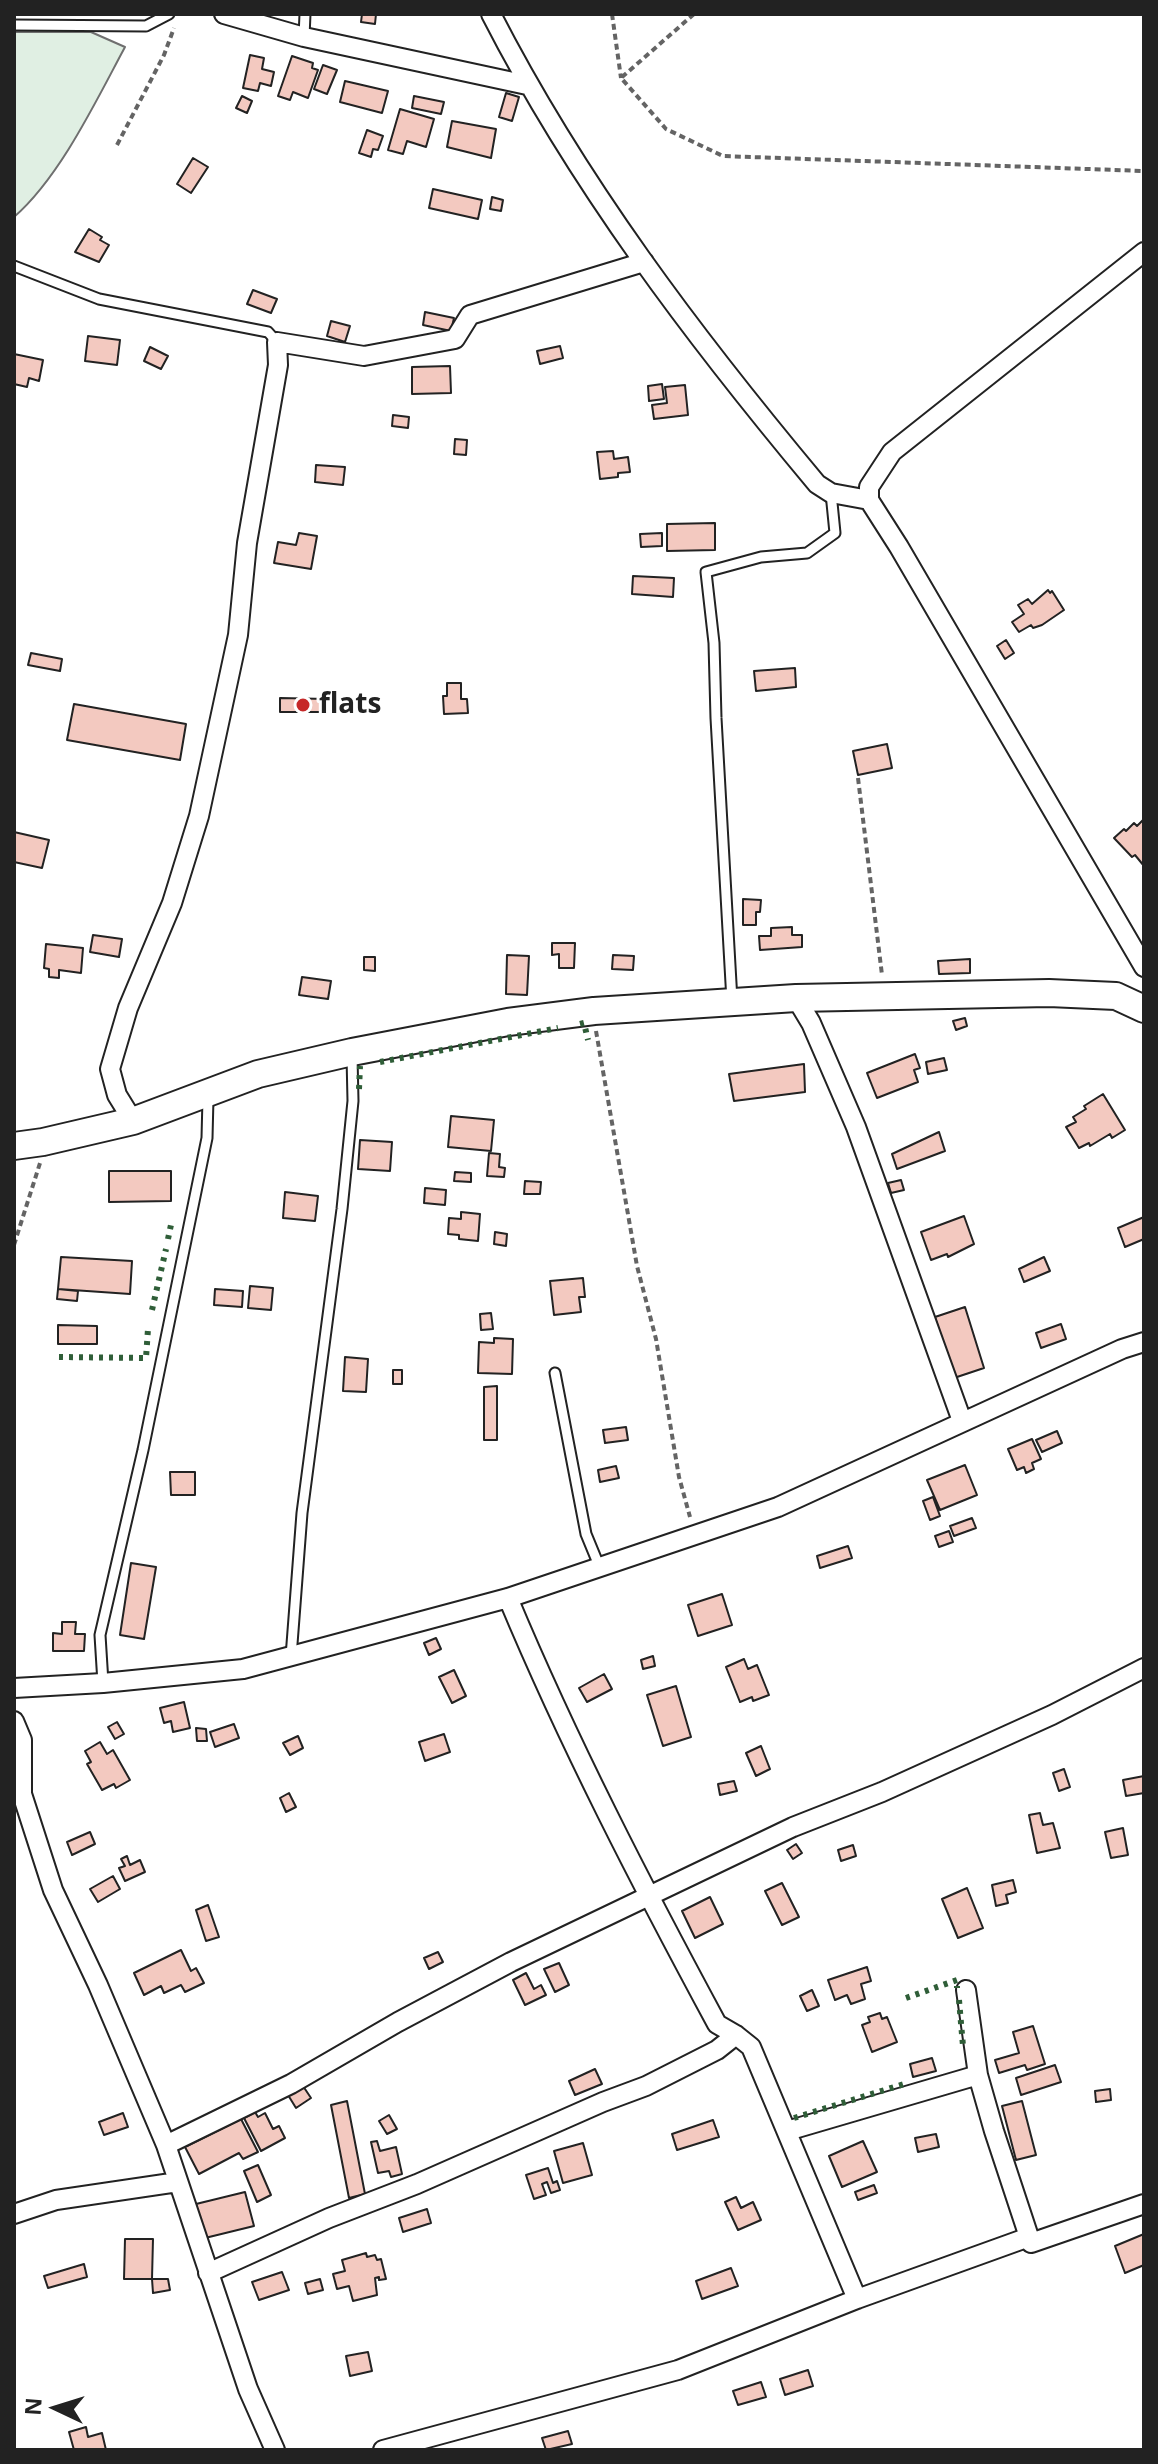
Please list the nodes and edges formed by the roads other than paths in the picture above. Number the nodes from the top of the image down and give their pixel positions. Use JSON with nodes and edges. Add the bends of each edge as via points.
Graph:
{"nodes":[{"id":1,"x":169,"y":14,"type":"edge"},
{"id":2,"x":224,"y":14,"type":"edge"},
{"id":3,"x":305,"y":14,"type":"edge"},
{"id":4,"x":491,"y":14,"type":"edge"},
{"id":5,"x":14,"y":25,"type":"edge"},
{"id":6,"x":304,"y":37,"type":"junction"},
{"id":7,"x":527,"y":85,"type":"junction"},
{"id":8,"x":1144,"y":252,"type":"edge"},
{"id":9,"x":644,"y":262,"type":"junction"},
{"id":10,"x":14,"y":266,"type":"edge"},
{"id":11,"x":277,"y":342,"type":"junction"},
{"id":12,"x":831,"y":493,"type":"junction"},
{"id":13,"x":869,"y":500,"type":"junction"},
{"id":14,"x":1144,"y":967,"type":"edge"},
{"id":15,"x":796,"y":998,"type":"junction"},
{"id":16,"x":732,"y":1001,"type":"junction"},
{"id":17,"x":1144,"y":1009,"type":"edge"},
{"id":18,"x":352,"y":1052,"type":"junction"},
{"id":19,"x":208,"y":1091,"type":"junction"},
{"id":20,"x":133,"y":1121,"type":"junction"},
{"id":21,"x":14,"y":1146,"type":"edge"},
{"id":22,"x":1144,"y":1342,"type":"edge"},
{"id":23,"x":555,"y":1373,"type":"dead end"},
{"id":24,"x":962,"y":1421,"type":"junction"},
{"id":25,"x":600,"y":1568,"type":"junction"},
{"id":26,"x":508,"y":1598,"type":"junction"},
{"id":27,"x":291,"y":1657,"type":"junction"},
{"id":28,"x":1144,"y":1668,"type":"edge"},
{"id":29,"x":103,"y":1683,"type":"junction"},
{"id":30,"x":14,"y":1688,"type":"edge"},
{"id":31,"x":14,"y":1721,"type":"edge"},
{"id":32,"x":648,"y":1896,"type":"junction"},
{"id":33,"x":966,"y":1990,"type":"dead end"},
{"id":34,"x":736,"y":2035,"type":"junction"},
{"id":35,"x":978,"y":2075,"type":"junction"},
{"id":36,"x":787,"y":2131,"type":"junction"},
{"id":37,"x":166,"y":2145,"type":"junction"},
{"id":38,"x":178,"y":2182,"type":"junction"},
{"id":39,"x":1144,"y":2204,"type":"edge"},
{"id":40,"x":14,"y":2214,"type":"edge"},
{"id":41,"x":1029,"y":2237,"type":"junction"},
{"id":42,"x":208,"y":2273,"type":"junction"},
{"id":43,"x":857,"y":2299,"type":"junction"},
{"id":44,"x":275,"y":2450,"type":"edge"},
{"id":45,"x":383,"y":2450,"type":"edge"}],
"edges":[{"from":1,"to":5,"type":"lane","via":[[146,26]]},
{"from":2,"to":6,"type":"street"},
{"from":3,"to":6,"type":"lane"},
{"from":4,"to":7,"type":"street"},
{"from":6,"to":7,"type":"street"},
{"from":7,"to":9,"type":"street"},
{"from":8,"to":13,"type":"street","via":[[892,452],[869,487]]},
{"from":9,"to":11,"type":"street","via":[[470,315],[455,339],[364,356]]},
{"from":9,"to":12,"type":"street","via":[[726,375],[817,484]]},
{"from":10,"to":11,"type":"lane","via":[[99,299],[268,332]]},
{"from":11,"to":20,"type":"street","via":[[278,365],[247,543],[238,635],[199,816],[110,1069],[117,1095]]},
{"from":12,"to":13,"type":"street"},
{"from":12,"to":16,"type":"lane","via":[[835,533],[807,553],[761,557],[706,572]]},
{"from":13,"to":14,"type":"street"},
{"from":15,"to":16,"type":"street"},
{"from":15,"to":17,"type":"street","via":[[1049,993],[1116,996]]},
{"from":15,"to":24,"type":"street","via":[[856,1127]]},
{"from":16,"to":18,"type":"street","via":[[508,1022]]},
{"from":18,"to":19,"type":"street"},
{"from":18,"to":27,"type":"lane","via":[[353,1101],[302,1513]]},
{"from":19,"to":20,"type":"street"},
{"from":19,"to":29,"type":"lane","via":[[207,1138],[100,1635]]},
{"from":20,"to":21,"type":"street"},
{"from":22,"to":24,"type":"street"},
{"from":23,"to":25,"type":"lane","via":[[586,1534]]},
{"from":24,"to":25,"type":"street","via":[[778,1507]]},
{"from":25,"to":26,"type":"street"},
{"from":26,"to":27,"type":"street"},
{"from":26,"to":32,"type":"street","via":[[561,1721]]},
{"from":27,"to":29,"type":"street","via":[[243,1669]]},
{"from":28,"to":32,"type":"street","via":[[1052,1715]]},
{"from":29,"to":30,"type":"street"},
{"from":31,"to":37,"type":"street","via":[[22,1740],[22,1794],[53,1890]]},
{"from":32,"to":34,"type":"street","via":[[717,2024]]},
{"from":32,"to":37,"type":"street","via":[[511,1962],[291,2084]]},
{"from":33,"to":35,"type":"street"},
{"from":34,"to":36,"type":"street","via":[[751,2047]]},
{"from":34,"to":42,"type":"street","via":[[646,2086]]},
{"from":35,"to":36,"type":"street"},
{"from":35,"to":41,"type":"street"},
{"from":36,"to":43,"type":"street"},
{"from":37,"to":38,"type":"street"},
{"from":38,"to":40,"type":"street","via":[[56,2200]]},
{"from":38,"to":42,"type":"street"},
{"from":39,"to":41,"type":"street","via":[[1031,2243]]},
{"from":41,"to":43,"type":"street"},
{"from":42,"to":44,"type":"street"},
{"from":43,"to":45,"type":"street","via":[[678,2370]]}]}
